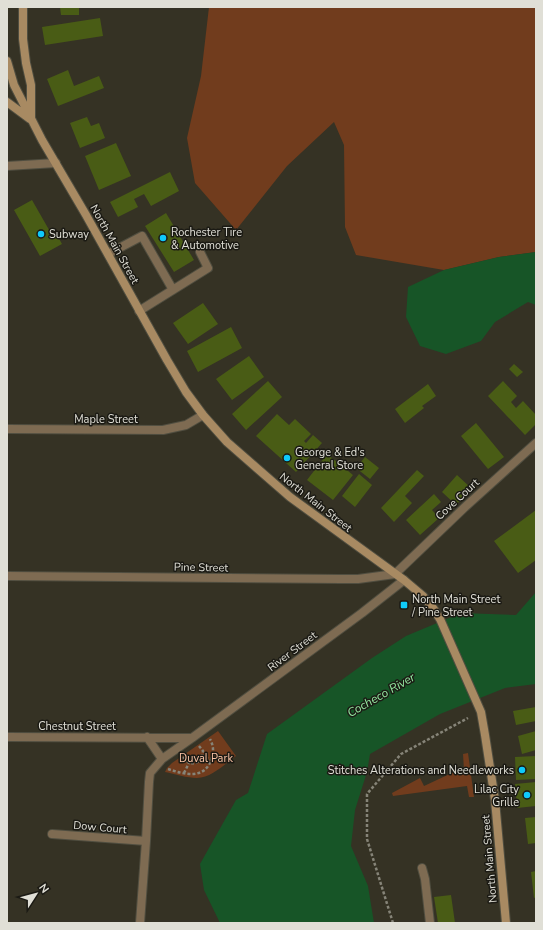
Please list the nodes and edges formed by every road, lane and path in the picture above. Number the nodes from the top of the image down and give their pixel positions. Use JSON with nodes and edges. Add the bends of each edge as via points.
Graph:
{"nodes":[{"id":1,"x":23,"y":7,"type":"edge"},
{"id":2,"x":7,"y":61,"type":"edge"},
{"id":3,"x":7,"y":102,"type":"edge"},
{"id":4,"x":31,"y":120,"type":"junction"},
{"id":5,"x":56,"y":163,"type":"junction"},
{"id":6,"x":7,"y":166,"type":"edge"},
{"id":7,"x":200,"y":252,"type":"dead end"},
{"id":8,"x":108,"y":254,"type":"junction"},
{"id":9,"x":173,"y":290,"type":"junction"},
{"id":10,"x":139,"y":311,"type":"junction"},
{"id":11,"x":203,"y":415,"type":"junction"},
{"id":12,"x":7,"y":429,"type":"edge"},
{"id":13,"x":536,"y":443,"type":"edge"},
{"id":14,"x":395,"y":574,"type":"junction"},
{"id":15,"x":7,"y":576,"type":"edge"},
{"id":16,"x":404,"y":580,"type":"junction"},
{"id":17,"x":468,"y":718,"type":"dead end"},
{"id":18,"x":7,"y":737,"type":"edge"},
{"id":19,"x":147,"y":737,"type":"junction"},
{"id":20,"x":192,"y":738,"type":"junction"},
{"id":21,"x":210,"y":739,"type":"dead end"},
{"id":22,"x":199,"y":746,"type":"dead end"},
{"id":23,"x":202,"y":756,"type":"junction"},
{"id":24,"x":183,"y":757,"type":"dead end"},
{"id":25,"x":162,"y":759,"type":"junction"},
{"id":26,"x":211,"y":760,"type":"junction"},
{"id":27,"x":189,"y":763,"type":"junction"},
{"id":28,"x":167,"y":768,"type":"dead end"},
{"id":29,"x":184,"y":773,"type":"junction"},
{"id":30,"x":52,"y":834,"type":"dead end"},
{"id":31,"x":146,"y":841,"type":"junction"},
{"id":32,"x":422,"y":868,"type":"dead end"},
{"id":33,"x":140,"y":923,"type":"edge"},
{"id":34,"x":393,"y":923,"type":"edge"},
{"id":35,"x":430,"y":923,"type":"edge"},
{"id":36,"x":506,"y":923,"type":"edge"}],
"edges":[{"from":1,"to":4,"type":"main road","via":[[23,39],[31,85]]},
{"from":2,"to":4,"type":"main road","name":"North Main Street","via":[[14,85]]},
{"from":3,"to":4,"type":"main road","name":"North Main Street"},
{"from":4,"to":5,"type":"main road","name":"North Main Street"},
{"from":5,"to":6,"type":"street"},
{"from":5,"to":8,"type":"main road","name":"North Main Street"},
{"from":7,"to":9,"type":"street","via":[[208,268]]},
{"from":8,"to":9,"type":"street","via":[[142,236]]},
{"from":8,"to":10,"type":"main road","name":"North Main Street"},
{"from":9,"to":10,"type":"street"},
{"from":10,"to":11,"type":"main road","name":"North Main Street","via":[[186,392]]},
{"from":11,"to":12,"type":"street","name":"Maple Street","via":[[186,425],[163,430]]},
{"from":11,"to":14,"type":"main road","name":"North Main Street","via":[[228,442],[290,497]]},
{"from":13,"to":14,"type":"street","name":"Cove Court","via":[[465,506]]},
{"from":14,"to":15,"type":"street","name":"Pine Street","via":[[358,579]]},
{"from":14,"to":16,"type":"main road","name":"North Main Street"},
{"from":16,"to":20,"type":"street","name":"River Street"},
{"from":16,"to":36,"type":"main road","name":"North Main Street","via":[[423,596],[440,619],[481,712],[495,800]]},
{"from":17,"to":34,"type":"path","via":[[401,754],[367,794],[367,839]]},
{"from":18,"to":19,"type":"street","name":"Chestnut Street"},
{"from":19,"to":20,"type":"street"},
{"from":19,"to":25,"type":"street"},
{"from":20,"to":25,"type":"street","name":"River Street"},
{"from":21,"to":26,"type":"path","via":[[213,749]]},
{"from":22,"to":23,"type":"path"},
{"from":23,"to":26,"type":"path"},
{"from":23,"to":27,"type":"path","via":[[198,761]]},
{"from":24,"to":27,"type":"path"},
{"from":25,"to":31,"type":"street","name":"River Street","via":[[150,774]]},
{"from":26,"to":29,"type":"path","via":[[202,772]]},
{"from":27,"to":29,"type":"path"},
{"from":28,"to":29,"type":"path"},
{"from":30,"to":31,"type":"street","name":"Dow Court"},
{"from":31,"to":33,"type":"street","name":"River Street"},
{"from":32,"to":35,"type":"street"}]}
